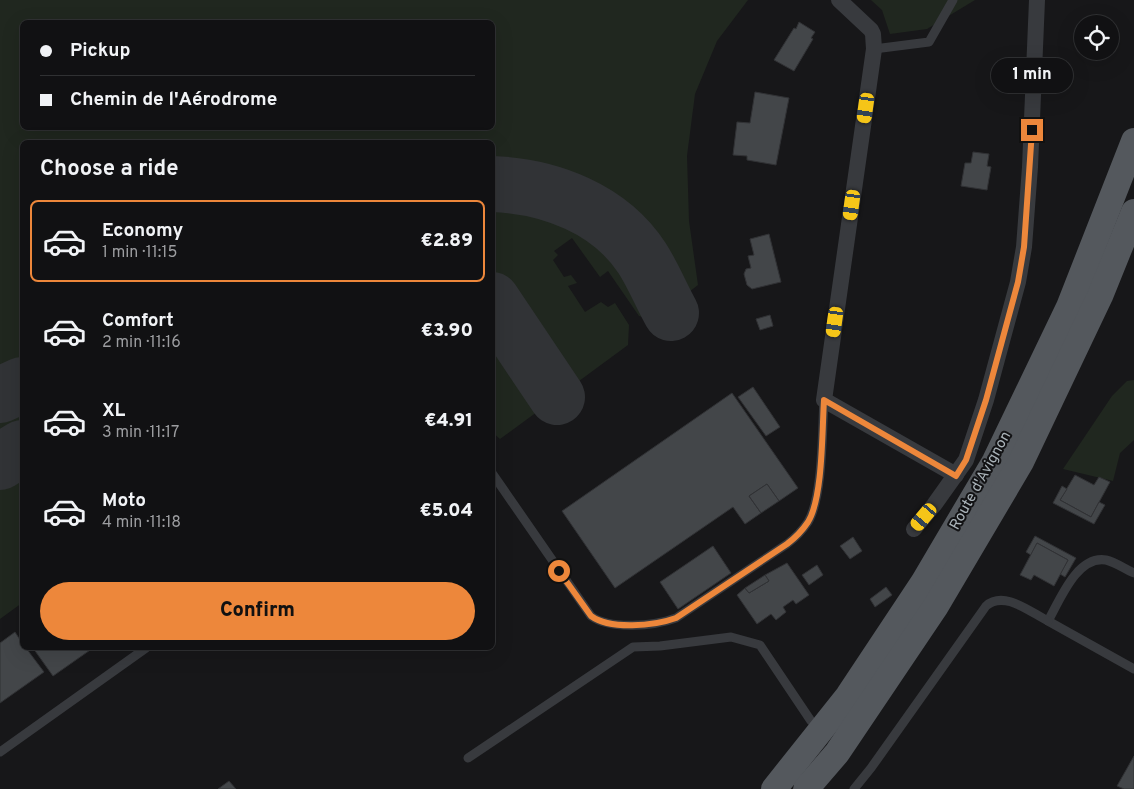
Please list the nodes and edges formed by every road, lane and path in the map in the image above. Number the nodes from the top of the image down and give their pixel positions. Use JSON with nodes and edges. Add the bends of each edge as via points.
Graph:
{"nodes":[{"id":1,"x":839,"y":0,"type":"edge"},
{"id":2,"x":953,"y":0,"type":"edge"},
{"id":3,"x":1037,"y":0,"type":"edge"},
{"id":4,"x":874,"y":49,"type":"junction"},
{"id":5,"x":1134,"y":141,"type":"edge"},
{"id":6,"x":1134,"y":212,"type":"edge"},
{"id":7,"x":824,"y":400,"type":"junction"},
{"id":8,"x":956,"y":476,"type":"junction"},
{"id":9,"x":495,"y":477,"type":"edge"},
{"id":10,"x":914,"y":530,"type":"dead end"},
{"id":11,"x":1134,"y":573,"type":"edge"},
{"id":12,"x":1048,"y":621,"type":"junction"},
{"id":13,"x":143,"y":650,"type":"edge"},
{"id":14,"x":1134,"y":669,"type":"edge"},
{"id":15,"x":811,"y":721,"type":"dead end"},
{"id":16,"x":0,"y":752,"type":"edge"},
{"id":17,"x":468,"y":758,"type":"dead end"},
{"id":18,"x":774,"y":789,"type":"edge"},
{"id":19,"x":806,"y":789,"type":"edge"},
{"id":20,"x":854,"y":789,"type":"edge"}],
"edges":[{"from":1,"to":4,"type":"street","via":[[871,30]]},
{"from":2,"to":4,"type":"lane","via":[[929,42]]},
{"from":3,"to":8,"type":"street","via":[[1023,256],[986,400],[966,460]]},
{"from":4,"to":7,"type":"street"},
{"from":5,"to":18,"type":"main road","name":"Route d'Avignon","via":[[1069,307],[995,460],[923,583],[848,696]]},
{"from":6,"to":19,"type":"main road","name":"Route d'Avignon","via":[[1100,296],[1021,462],[936,606],[837,753]]},
{"from":7,"to":8,"type":"street"},
{"from":7,"to":9,"type":"lane","via":[[818,492],[808,522],[787,544],[670,620],[617,626],[591,616]]},
{"from":8,"to":10,"type":"street"},
{"from":11,"to":12,"type":"lane","via":[[1108,560],[1093,560],[1077,572]]},
{"from":12,"to":14,"type":"lane"},
{"from":12,"to":20,"type":"lane","via":[[1004,599],[986,606]]},
{"from":13,"to":16,"type":"lane"},
{"from":15,"to":17,"type":"lane","via":[[760,644],[731,637],[633,647]]}]}
